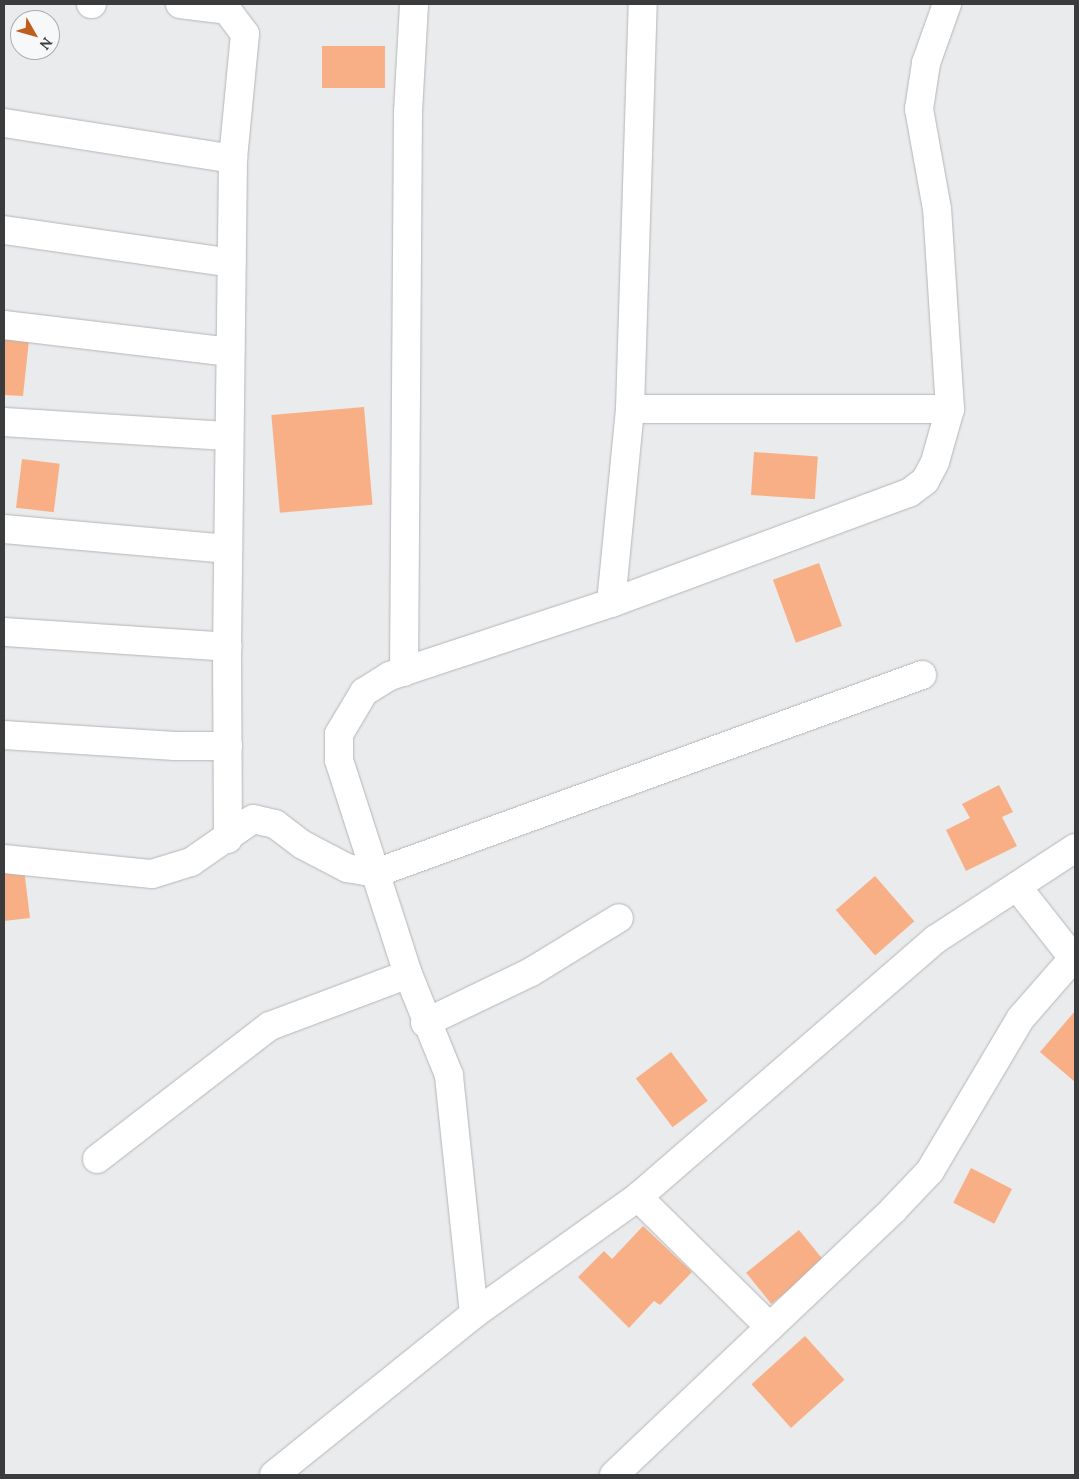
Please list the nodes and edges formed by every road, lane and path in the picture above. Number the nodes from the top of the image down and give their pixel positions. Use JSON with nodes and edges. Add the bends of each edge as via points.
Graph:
{"nodes":[{"id":1,"x":180,"y":4,"type":"edge"},
{"id":2,"x":414,"y":4,"type":"edge"},
{"id":3,"x":642,"y":4,"type":"edge"},
{"id":4,"x":947,"y":4,"type":"edge"},
{"id":5,"x":4,"y":122,"type":"edge"},
{"id":6,"x":233,"y":159,"type":"junction"},
{"id":7,"x":4,"y":230,"type":"edge"},
{"id":8,"x":232,"y":263,"type":"junction"},
{"id":9,"x":4,"y":325,"type":"edge"},
{"id":10,"x":230,"y":352,"type":"junction"},
{"id":11,"x":630,"y":409,"type":"junction"},
{"id":12,"x":950,"y":409,"type":"junction"},
{"id":13,"x":4,"y":422,"type":"edge"},
{"id":14,"x":229,"y":436,"type":"junction"},
{"id":15,"x":4,"y":529,"type":"edge"},
{"id":16,"x":228,"y":549,"type":"junction"},
{"id":17,"x":610,"y":603,"type":"junction"},
{"id":18,"x":4,"y":632,"type":"edge"},
{"id":19,"x":226,"y":647,"type":"junction"},
{"id":20,"x":404,"y":672,"type":"junction"},
{"id":21,"x":922,"y":676,"type":"dead end"},
{"id":22,"x":4,"y":735,"type":"edge"},
{"id":23,"x":228,"y":746,"type":"junction"},
{"id":24,"x":228,"y":839,"type":"junction"},
{"id":25,"x":1075,"y":848,"type":"edge"},
{"id":26,"x":4,"y":860,"type":"edge"},
{"id":27,"x":376,"y":873,"type":"junction"},
{"id":28,"x":1018,"y":888,"type":"junction"},
{"id":29,"x":619,"y":918,"type":"dead end"},
{"id":30,"x":1074,"y":957,"type":"edge"},
{"id":31,"x":408,"y":974,"type":"junction"},
{"id":32,"x":426,"y":1023,"type":"junction"},
{"id":33,"x":97,"y":1159,"type":"dead end"},
{"id":34,"x":638,"y":1197,"type":"junction"},
{"id":35,"x":474,"y":1314,"type":"junction"},
{"id":36,"x":770,"y":1327,"type":"junction"},
{"id":37,"x":274,"y":1475,"type":"edge"},
{"id":38,"x":614,"y":1475,"type":"edge"}],
"edges":[{"from":1,"to":6,"type":"street","via":[[227,10],[245,34]]},
{"from":2,"to":20,"type":"street","via":[[408,112]]},
{"from":3,"to":11,"type":"street"},
{"from":4,"to":12,"type":"street","via":[[926,63],[919,109],[937,209]]},
{"from":5,"to":6,"type":"street"},
{"from":6,"to":8,"type":"street"},
{"from":7,"to":8,"type":"street"},
{"from":8,"to":10,"type":"street"},
{"from":9,"to":10,"type":"street"},
{"from":10,"to":14,"type":"street"},
{"from":11,"to":12,"type":"street"},
{"from":11,"to":17,"type":"street"},
{"from":12,"to":17,"type":"street","via":[[935,462],[924,481],[909,493]]},
{"from":13,"to":14,"type":"street"},
{"from":14,"to":16,"type":"street"},
{"from":15,"to":16,"type":"street"},
{"from":16,"to":19,"type":"street"},
{"from":17,"to":20,"type":"street"},
{"from":18,"to":19,"type":"street"},
{"from":19,"to":23,"type":"street"},
{"from":20,"to":27,"type":"street","via":[[364,692],[339,734],[339,760]]},
{"from":21,"to":27,"type":"street"},
{"from":22,"to":23,"type":"street","via":[[175,746]]},
{"from":23,"to":24,"type":"street"},
{"from":24,"to":26,"type":"street","via":[[192,862],[152,874]]},
{"from":24,"to":27,"type":"street","via":[[254,819],[276,824],[304,846],[347,868]]},
{"from":25,"to":28,"type":"street"},
{"from":27,"to":31,"type":"street"},
{"from":28,"to":30,"type":"street"},
{"from":28,"to":34,"type":"street","via":[[936,939]]},
{"from":29,"to":32,"type":"street","via":[[531,972]]},
{"from":30,"to":36,"type":"street","via":[[1021,1018],[930,1171]]},
{"from":31,"to":32,"type":"street"},
{"from":31,"to":33,"type":"street","via":[[270,1026]]},
{"from":32,"to":35,"type":"street","via":[[449,1075]]},
{"from":34,"to":35,"type":"street"},
{"from":34,"to":36,"type":"street"},
{"from":35,"to":37,"type":"street"},
{"from":36,"to":38,"type":"street"}]}
